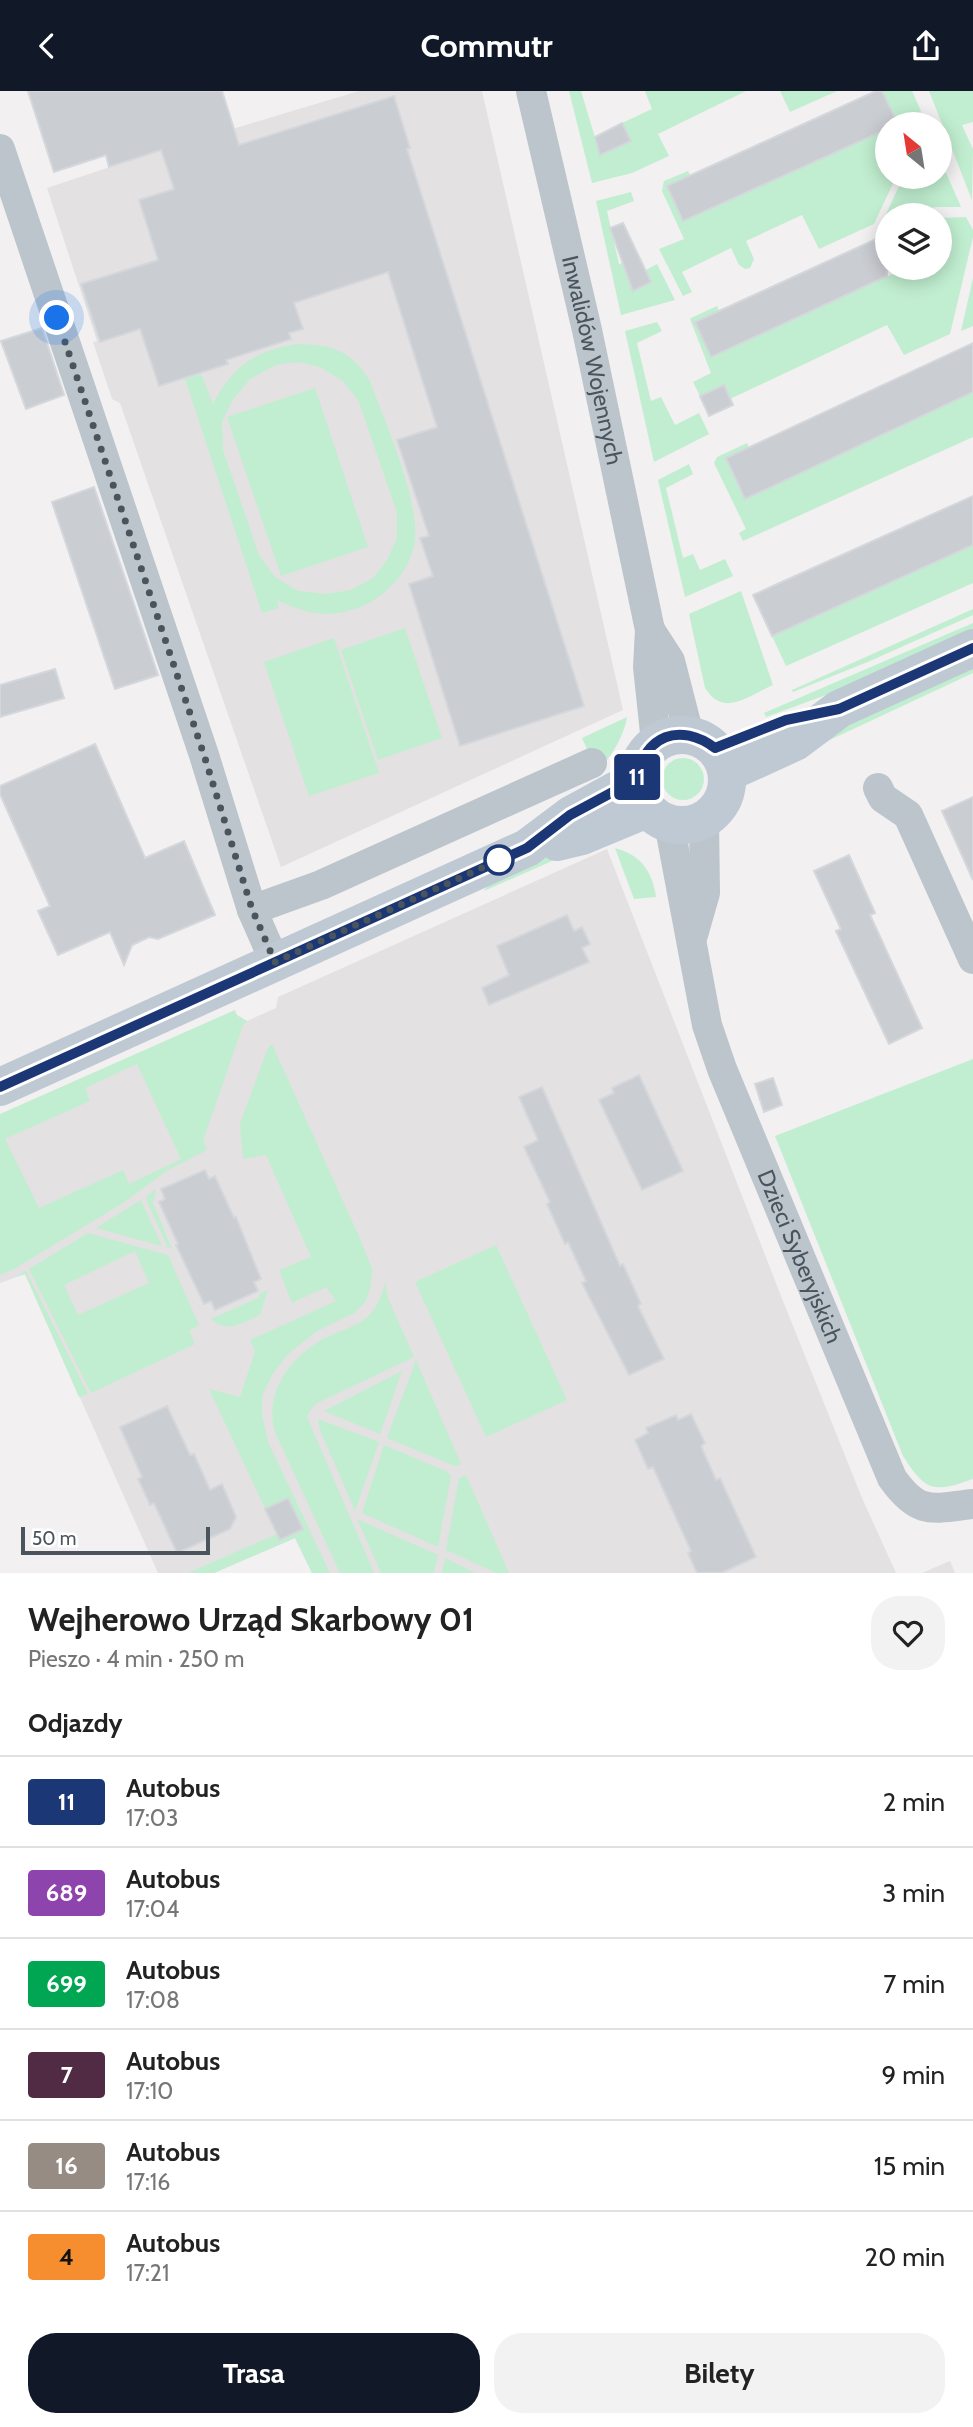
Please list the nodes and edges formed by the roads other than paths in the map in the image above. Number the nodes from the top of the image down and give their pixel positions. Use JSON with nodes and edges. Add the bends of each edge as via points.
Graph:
{"nodes":[{"id":1,"x":531,"y":91,"type":"edge"},
{"id":2,"x":0,"y":149,"type":"edge"},
{"id":3,"x":973,"y":648,"type":"edge"},
{"id":4,"x":697,"y":750,"type":"junction"},
{"id":5,"x":592,"y":763,"type":"dead end"},
{"id":6,"x":878,"y":788,"type":"dead end"},
{"id":7,"x":664,"y":808,"type":"junction"},
{"id":8,"x":252,"y":909,"type":"junction"},
{"id":9,"x":973,"y":959,"type":"edge"},
{"id":10,"x":275,"y":962,"type":"junction"},
{"id":11,"x":0,"y":1087,"type":"edge"},
{"id":12,"x":973,"y":1504,"type":"edge"}],
"edges":[{"from":1,"to":4,"type":"street","name":"Inwalidów Wojennych","via":[[650,630],[670,661]]},
{"from":2,"to":8,"type":"street"},
{"from":3,"to":4,"type":"street","via":[[839,709],[786,720]]},
{"from":4,"to":7,"type":"street","via":[[646,752],[639,765]]},
{"from":4,"to":7,"type":"street","via":[[726,791],[718,807]]},
{"from":5,"to":8,"type":"street","via":[[321,885]]},
{"from":6,"to":9,"type":"street","via":[[883,798],[908,815]]},
{"from":7,"to":10,"type":"street","via":[[582,837],[527,848]]},
{"from":7,"to":12,"type":"street","name":"Dzieci Syberyjskich","via":[[707,1025],[892,1478],[918,1506]]},
{"from":8,"to":10,"type":"street"},
{"from":10,"to":11,"type":"street"}]}
